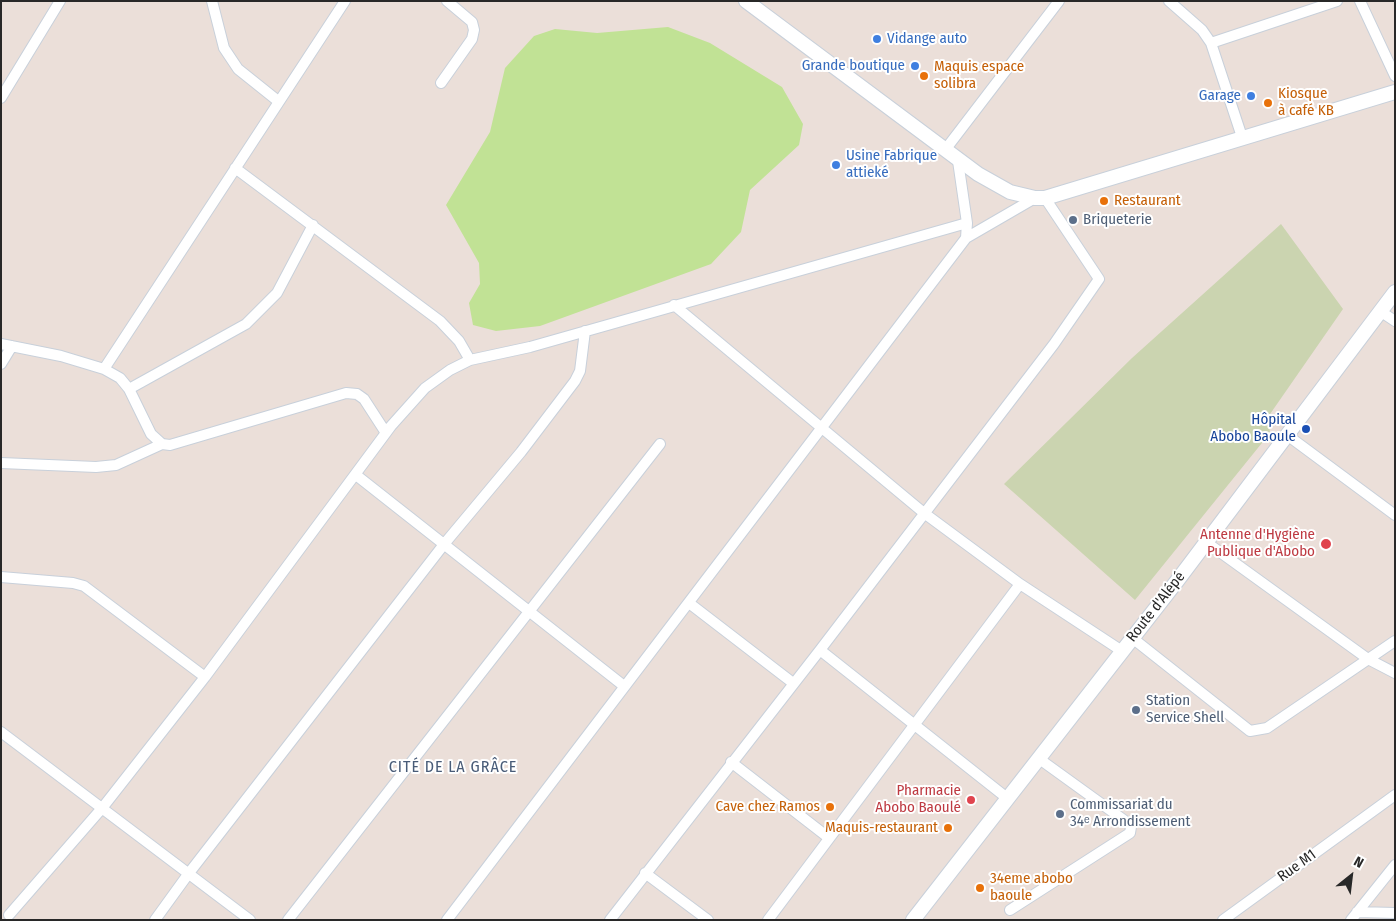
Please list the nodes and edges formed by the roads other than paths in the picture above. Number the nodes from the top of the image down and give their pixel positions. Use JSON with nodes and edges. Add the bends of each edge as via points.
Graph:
{"nodes":[{"id":1,"x":212,"y":1,"type":"edge"},
{"id":2,"x":344,"y":1,"type":"edge"},
{"id":3,"x":447,"y":1,"type":"edge"},
{"id":4,"x":746,"y":1,"type":"edge"},
{"id":5,"x":1059,"y":1,"type":"edge"},
{"id":6,"x":1169,"y":1,"type":"edge"},
{"id":7,"x":1337,"y":1,"type":"edge"},
{"id":8,"x":1360,"y":1,"type":"edge"},
{"id":9,"x":56,"y":3,"type":"edge"},
{"id":10,"x":1210,"y":43,"type":"junction"},
{"id":11,"x":1395,"y":76,"type":"edge"},
{"id":12,"x":441,"y":83,"type":"dead end"},
{"id":13,"x":1395,"y":92,"type":"edge"},
{"id":14,"x":1,"y":98,"type":"edge"},
{"id":15,"x":278,"y":101,"type":"junction"},
{"id":16,"x":1242,"y":136,"type":"junction"},
{"id":17,"x":945,"y":150,"type":"junction"},
{"id":18,"x":958,"y":161,"type":"junction"},
{"id":19,"x":235,"y":168,"type":"junction"},
{"id":20,"x":1040,"y":198,"type":"junction"},
{"id":21,"x":967,"y":223,"type":"junction"},
{"id":22,"x":313,"y":226,"type":"junction"},
{"id":23,"x":966,"y":238,"type":"junction"},
{"id":24,"x":1395,"y":292,"type":"edge"},
{"id":25,"x":674,"y":305,"type":"junction"},
{"id":26,"x":1380,"y":311,"type":"junction"},
{"id":27,"x":1395,"y":320,"type":"edge"},
{"id":28,"x":585,"y":331,"type":"junction"},
{"id":29,"x":1,"y":344,"type":"edge"},
{"id":30,"x":12,"y":346,"type":"junction"},
{"id":31,"x":470,"y":360,"type":"junction"},
{"id":32,"x":1,"y":364,"type":"edge"},
{"id":33,"x":104,"y":369,"type":"junction"},
{"id":34,"x":129,"y":389,"type":"junction"},
{"id":35,"x":821,"y":429,"type":"junction"},
{"id":36,"x":386,"y":433,"type":"junction"},
{"id":37,"x":1287,"y":435,"type":"junction"},
{"id":38,"x":162,"y":444,"type":"junction"},
{"id":39,"x":660,"y":444,"type":"dead end"},
{"id":40,"x":1,"y":463,"type":"edge"},
{"id":41,"x":356,"y":475,"type":"junction"},
{"id":42,"x":924,"y":513,"type":"junction"},
{"id":43,"x":1395,"y":515,"type":"edge"},
{"id":44,"x":1206,"y":542,"type":"junction"},
{"id":45,"x":444,"y":543,"type":"junction"},
{"id":46,"x":1,"y":577,"type":"edge"},
{"id":47,"x":1020,"y":584,"type":"junction"},
{"id":48,"x":689,"y":602,"type":"junction"},
{"id":49,"x":528,"y":611,"type":"junction"},
{"id":50,"x":1132,"y":637,"type":"junction"},
{"id":51,"x":1395,"y":641,"type":"edge"},
{"id":52,"x":820,"y":650,"type":"junction"},
{"id":53,"x":1122,"y":650,"type":"junction"},
{"id":54,"x":1368,"y":659,"type":"junction"},
{"id":55,"x":1395,"y":673,"type":"edge"},
{"id":56,"x":205,"y":677,"type":"junction"},
{"id":57,"x":793,"y":682,"type":"junction"},
{"id":58,"x":624,"y":686,"type":"junction"},
{"id":59,"x":915,"y":724,"type":"junction"},
{"id":60,"x":1,"y":732,"type":"edge"},
{"id":61,"x":1038,"y":758,"type":"junction"},
{"id":62,"x":732,"y":762,"type":"junction"},
{"id":63,"x":1395,"y":795,"type":"edge"},
{"id":64,"x":1007,"y":798,"type":"junction"},
{"id":65,"x":103,"y":807,"type":"junction"},
{"id":66,"x":829,"y":838,"type":"junction"},
{"id":67,"x":1395,"y":866,"type":"edge"},
{"id":68,"x":188,"y":873,"type":"junction"},
{"id":69,"x":645,"y":873,"type":"junction"},
{"id":70,"x":1010,"y":910,"type":"dead end"},
{"id":71,"x":1395,"y":913,"type":"edge"},
{"id":72,"x":6,"y":915,"type":"edge"},
{"id":73,"x":1354,"y":916,"type":"edge"},
{"id":74,"x":155,"y":920,"type":"edge"},
{"id":75,"x":250,"y":920,"type":"edge"},
{"id":76,"x":288,"y":920,"type":"edge"},
{"id":77,"x":447,"y":920,"type":"edge"},
{"id":78,"x":610,"y":920,"type":"edge"},
{"id":79,"x":708,"y":920,"type":"edge"},
{"id":80,"x":768,"y":920,"type":"edge"},
{"id":81,"x":913,"y":920,"type":"edge"},
{"id":82,"x":1223,"y":920,"type":"edge"}],
"edges":[{"from":1,"to":15,"type":"street","via":[[224,48],[238,69]]},
{"from":2,"to":15,"type":"street"},
{"from":3,"to":12,"type":"street","via":[[472,22],[474,30],[472,39]]},
{"from":4,"to":17,"type":"main road"},
{"from":5,"to":17,"type":"street"},
{"from":6,"to":10,"type":"street","via":[[1202,30]]},
{"from":7,"to":10,"type":"street"},
{"from":8,"to":11,"type":"street"},
{"from":9,"to":14,"type":"street"},
{"from":10,"to":16,"type":"street"},
{"from":13,"to":16,"type":"main road"},
{"from":15,"to":19,"type":"street"},
{"from":16,"to":20,"type":"main road"},
{"from":17,"to":18,"type":"main road"},
{"from":18,"to":20,"type":"main road","via":[[1010,192]]},
{"from":18,"to":21,"type":"street"},
{"from":19,"to":22,"type":"street"},
{"from":19,"to":33,"type":"street"},
{"from":20,"to":23,"type":"street"},
{"from":20,"to":42,"type":"street","via":[[1099,278],[1054,344]]},
{"from":21,"to":23,"type":"street"},
{"from":21,"to":25,"type":"street"},
{"from":22,"to":31,"type":"street","via":[[440,321],[459,341]]},
{"from":22,"to":34,"type":"street","via":[[277,293],[246,324]]},
{"from":23,"to":35,"type":"street"},
{"from":24,"to":26,"type":"main road","name":"Route d'Alépé"},
{"from":25,"to":28,"type":"street"},
{"from":25,"to":35,"type":"street"},
{"from":26,"to":27,"type":"street"},
{"from":26,"to":37,"type":"main road","name":"Route d'Alépé"},
{"from":28,"to":31,"type":"street"},
{"from":28,"to":45,"type":"street","via":[[580,371],[575,381],[521,452]]},
{"from":29,"to":30,"type":"street"},
{"from":30,"to":32,"type":"street"},
{"from":30,"to":33,"type":"street"},
{"from":31,"to":36,"type":"street","via":[[425,388]]},
{"from":33,"to":34,"type":"street","via":[[120,378]]},
{"from":34,"to":38,"type":"street","via":[[151,434]]},
{"from":35,"to":42,"type":"street"},
{"from":35,"to":48,"type":"street"},
{"from":36,"to":38,"type":"street","via":[[364,399],[357,394],[346,393],[170,445]]},
{"from":36,"to":41,"type":"street"},
{"from":37,"to":43,"type":"street"},
{"from":37,"to":44,"type":"main road","name":"Route d'Alépé"},
{"from":38,"to":40,"type":"street","via":[[116,465]]},
{"from":39,"to":49,"type":"street"},
{"from":41,"to":45,"type":"street"},
{"from":41,"to":56,"type":"street"},
{"from":42,"to":47,"type":"street"},
{"from":42,"to":52,"type":"street"},
{"from":44,"to":50,"type":"main road","name":"Route d'Alépé"},
{"from":44,"to":54,"type":"street"},
{"from":45,"to":49,"type":"street"},
{"from":45,"to":68,"type":"street"},
{"from":46,"to":56,"type":"street","via":[[84,586]]},
{"from":47,"to":53,"type":"street"},
{"from":47,"to":59,"type":"street"},
{"from":48,"to":57,"type":"street"},
{"from":48,"to":58,"type":"street"},
{"from":49,"to":58,"type":"street"},
{"from":49,"to":76,"type":"street"},
{"from":50,"to":53,"type":"main road","name":"Route d'Alépé"},
{"from":50,"to":54,"type":"street","via":[[1250,730],[1266,728]]},
{"from":51,"to":54,"type":"street"},
{"from":52,"to":57,"type":"street"},
{"from":52,"to":59,"type":"street"},
{"from":53,"to":61,"type":"main road","name":"Route d'Alépé"},
{"from":54,"to":55,"type":"street"},
{"from":56,"to":65,"type":"street"},
{"from":57,"to":62,"type":"street"},
{"from":58,"to":77,"type":"street"},
{"from":59,"to":64,"type":"street"},
{"from":59,"to":66,"type":"street"},
{"from":60,"to":65,"type":"street"},
{"from":61,"to":64,"type":"main road","name":"Route d'Alépé"},
{"from":61,"to":70,"type":"street","via":[[1128,823],[1130,833]]},
{"from":62,"to":66,"type":"street"},
{"from":62,"to":69,"type":"street"},
{"from":63,"to":82,"type":"street","name":"Rue M1"},
{"from":64,"to":81,"type":"main road","name":"Route d'Alépé"},
{"from":65,"to":68,"type":"street"},
{"from":65,"to":72,"type":"street"},
{"from":66,"to":80,"type":"street"},
{"from":67,"to":73,"type":"street"},
{"from":68,"to":74,"type":"street"},
{"from":68,"to":75,"type":"street"},
{"from":69,"to":78,"type":"street"},
{"from":69,"to":79,"type":"street"},
{"from":71,"to":73,"type":"street"}]}
